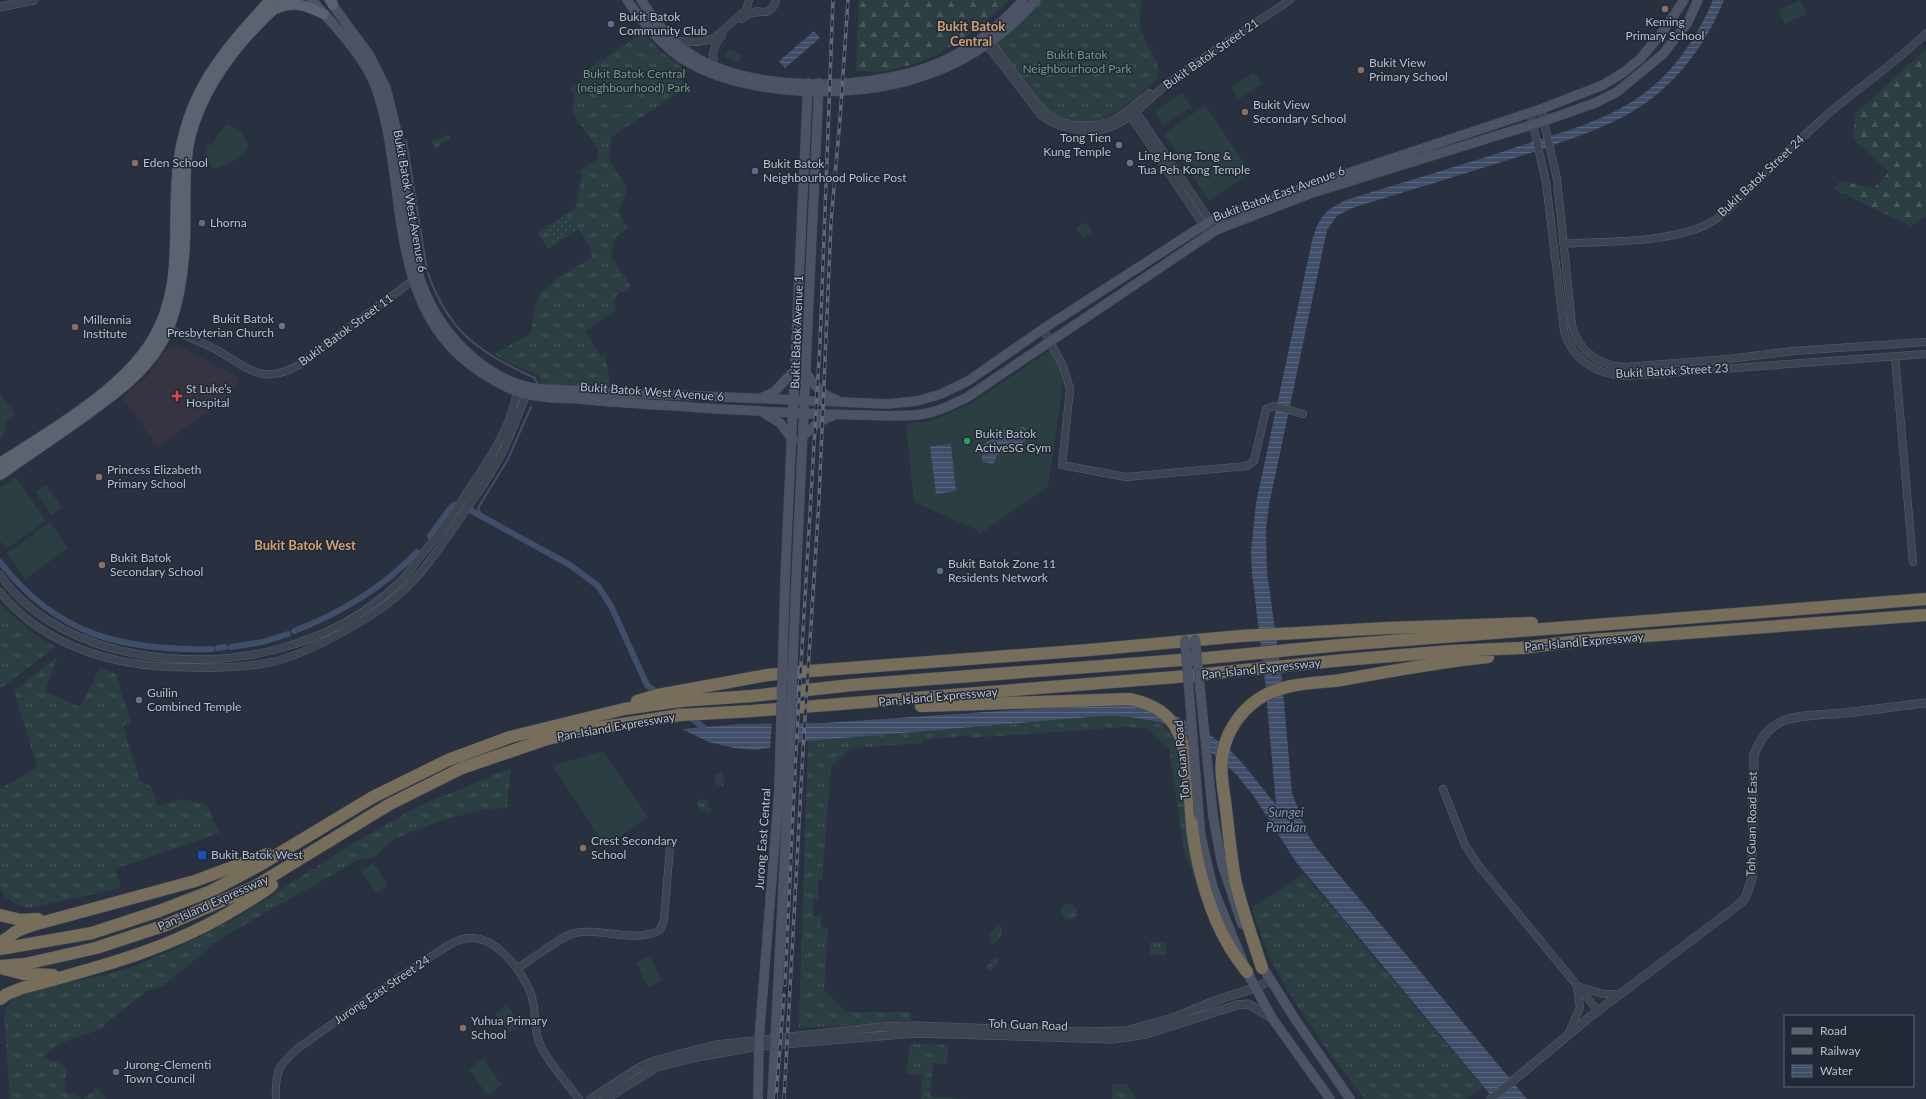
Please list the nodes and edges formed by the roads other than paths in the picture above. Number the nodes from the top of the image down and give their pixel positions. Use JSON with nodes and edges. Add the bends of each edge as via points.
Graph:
{"nodes":[{"id":1,"x":34,"y":0,"type":"edge"},
{"id":2,"x":270,"y":0,"type":"edge"},
{"id":3,"x":284,"y":0,"type":"edge"},
{"id":4,"x":312,"y":0,"type":"edge"},
{"id":5,"x":627,"y":0,"type":"edge"},
{"id":6,"x":641,"y":0,"type":"edge"},
{"id":7,"x":749,"y":0,"type":"edge"},
{"id":8,"x":776,"y":0,"type":"edge"},
{"id":9,"x":1023,"y":0,"type":"edge"},
{"id":10,"x":1036,"y":0,"type":"edge"},
{"id":11,"x":1282,"y":0,"type":"edge"},
{"id":12,"x":1290,"y":0,"type":"edge"},
{"id":13,"x":1684,"y":0,"type":"edge"},
{"id":14,"x":1698,"y":0,"type":"edge"},
{"id":15,"x":331,"y":2,"type":"edge"},
{"id":16,"x":0,"y":7,"type":"edge"},
{"id":17,"x":761,"y":12,"type":"junction"},
{"id":18,"x":269,"y":13,"type":"junction"},
{"id":19,"x":324,"y":14,"type":"junction"},
{"id":20,"x":1926,"y":33,"type":"edge"},
{"id":21,"x":987,"y":40,"type":"junction"},
{"id":22,"x":674,"y":41,"type":"junction"},
{"id":23,"x":714,"y":66,"type":"junction"},
{"id":24,"x":807,"y":87,"type":"junction"},
{"id":25,"x":819,"y":87,"type":"junction"},
{"id":26,"x":1541,"y":109,"type":"junction"},
{"id":27,"x":1131,"y":111,"type":"junction"},
{"id":28,"x":1530,"y":112,"type":"junction"},
{"id":29,"x":1544,"y":121,"type":"junction"},
{"id":30,"x":1534,"y":124,"type":"junction"},
{"id":31,"x":1207,"y":223,"type":"junction"},
{"id":32,"x":1213,"y":232,"type":"junction"},
{"id":33,"x":1563,"y":244,"type":"junction"},
{"id":34,"x":416,"y":279,"type":"junction"},
{"id":35,"x":164,"y":327,"type":"junction"},
{"id":36,"x":1043,"y":329,"type":"junction"},
{"id":37,"x":1050,"y":341,"type":"junction"},
{"id":38,"x":1926,"y":342,"type":"edge"},
{"id":39,"x":1926,"y":354,"type":"edge"},
{"id":40,"x":1895,"y":356,"type":"junction"},
{"id":41,"x":795,"y":370,"type":"junction"},
{"id":42,"x":807,"y":373,"type":"junction"},
{"id":43,"x":524,"y":389,"type":"junction"},
{"id":44,"x":758,"y":399,"type":"junction"},
{"id":45,"x":794,"y":400,"type":"junction"},
{"id":46,"x":806,"y":400,"type":"junction"},
{"id":47,"x":844,"y":402,"type":"junction"},
{"id":48,"x":761,"y":412,"type":"junction"},
{"id":49,"x":793,"y":412,"type":"junction"},
{"id":50,"x":805,"y":413,"type":"junction"},
{"id":51,"x":1303,"y":414,"type":"dead end"},
{"id":52,"x":836,"y":415,"type":"junction"},
{"id":53,"x":804,"y":435,"type":"junction"},
{"id":54,"x":793,"y":440,"type":"junction"},
{"id":55,"x":0,"y":463,"type":"edge"},
{"id":56,"x":0,"y":475,"type":"edge"},
{"id":57,"x":1913,"y":562,"type":"dead end"},
{"id":58,"x":0,"y":575,"type":"edge"},
{"id":59,"x":785,"y":580,"type":"joint"},
{"id":60,"x":796,"y":582,"type":"joint"},
{"id":61,"x":0,"y":592,"type":"edge"},
{"id":62,"x":1926,"y":599,"type":"edge"},
{"id":63,"x":1926,"y":615,"type":"edge"},
{"id":64,"x":1626,"y":623,"type":"junction"},
{"id":65,"x":1190,"y":640,"type":"junction"},
{"id":66,"x":1521,"y":648,"type":"junction"},
{"id":67,"x":127,"y":652,"type":"junction"},
{"id":68,"x":124,"y":663,"type":"junction"},
{"id":69,"x":663,"y":697,"type":"junction"},
{"id":70,"x":1926,"y":702,"type":"edge"},
{"id":71,"x":837,"y":705,"type":"junction"},
{"id":72,"x":1443,"y":789,"type":"dead end"},
{"id":73,"x":325,"y":825,"type":"junction"},
{"id":74,"x":670,"y":847,"type":"dead end"},
{"id":75,"x":279,"y":873,"type":"junction"},
{"id":76,"x":0,"y":915,"type":"edge"},
{"id":77,"x":52,"y":919,"type":"junction"},
{"id":78,"x":0,"y":943,"type":"edge"},
{"id":79,"x":0,"y":949,"type":"edge"},
{"id":80,"x":0,"y":967,"type":"edge"},
{"id":81,"x":1262,"y":968,"type":"junction"},
{"id":82,"x":517,"y":969,"type":"junction"},
{"id":83,"x":1247,"y":972,"type":"junction"},
{"id":84,"x":68,"y":975,"type":"junction"},
{"id":85,"x":1269,"y":981,"type":"junction"},
{"id":86,"x":1576,"y":985,"type":"junction"},
{"id":87,"x":1255,"y":988,"type":"junction"},
{"id":88,"x":1620,"y":994,"type":"junction"},
{"id":89,"x":0,"y":999,"type":"edge"},
{"id":90,"x":1598,"y":1011,"type":"junction"},
{"id":91,"x":1272,"y":1018,"type":"junction"},
{"id":92,"x":1568,"y":1035,"type":"junction"},
{"id":93,"x":774,"y":1041,"type":"junction"},
{"id":94,"x":759,"y":1043,"type":"junction"},
{"id":95,"x":276,"y":1099,"type":"edge"},
{"id":96,"x":579,"y":1099,"type":"edge"},
{"id":97,"x":591,"y":1099,"type":"edge"},
{"id":98,"x":605,"y":1099,"type":"edge"},
{"id":99,"x":758,"y":1099,"type":"edge"},
{"id":100,"x":772,"y":1099,"type":"edge"},
{"id":101,"x":1330,"y":1099,"type":"edge"},
{"id":102,"x":1350,"y":1099,"type":"edge"},
{"id":103,"x":1491,"y":1099,"type":"edge"}],
"edges":[{"from":1,"to":16,"type":"street"},
{"from":2,"to":35,"type":"main road","via":[[227,49],[200,89],[191,110],[178,166],[175,269]]},
{"from":3,"to":18,"type":"main road"},
{"from":4,"to":19,"type":"main road","name":"Bukit Batok West Avenue 6"},
{"from":5,"to":24,"type":"main road","via":[[664,44],[678,56],[700,68],[744,84]]},
{"from":6,"to":22,"type":"main road"},
{"from":7,"to":17,"type":"street","via":[[754,9]]},
{"from":7,"to":22,"type":"street","via":[[746,10],[713,39],[698,42]]},
{"from":8,"to":17,"type":"street","via":[[771,9]]},
{"from":9,"to":21,"type":"main road"},
{"from":10,"to":21,"type":"main road","via":[[1013,24]]},
{"from":11,"to":27,"type":"street","name":"Bukit Batok Street 21","via":[[1168,78]]},
{"from":12,"to":27,"type":"street","name":"Bukit Batok Street 21"},
{"from":13,"to":26,"type":"main road","name":"Bukit Batok East Avenue 6","via":[[1641,58],[1624,72],[1603,85]]},
{"from":14,"to":29,"type":"main road","name":"Bukit Batok East Avenue 6","via":[[1688,22],[1662,54],[1626,86],[1595,103]]},
{"from":15,"to":34,"type":"main road","name":"Bukit Batok West Avenue 6","via":[[370,56],[386,88],[399,144]]},
{"from":17,"to":23,"type":"street","via":[[748,15],[716,43],[712,56]]},
{"from":18,"to":19,"type":"main road","via":[[283,5],[296,4]]},
{"from":18,"to":35,"type":"main road","via":[[221,69],[202,104],[191,134],[187,168],[184,268]]},
{"from":19,"to":34,"type":"main road","name":"Bukit Batok West Avenue 6","via":[[357,55],[374,84],[389,146],[403,236]]},
{"from":20,"to":33,"type":"street","name":"Bukit Batok Street 24","via":[[1819,122],[1738,201],[1711,222],[1681,234]]},
{"from":21,"to":25,"type":"main road","via":[[960,61],[933,74],[892,86],[863,90]]},
{"from":21,"to":27,"type":"street","name":"Bukit Batok Street 21","via":[[1044,111],[1054,118],[1070,123],[1095,125]]},
{"from":22,"to":23,"type":"main road","via":[[691,55]]},
{"from":23,"to":24,"type":"main road","via":[[761,79]]},
{"from":24,"to":25,"type":"main road"},
{"from":24,"to":41,"type":"main road","name":"Bukit Batok Avenue 1"},
{"from":25,"to":42,"type":"main road","name":"Bukit Batok Avenue 1"},
{"from":26,"to":28,"type":"main road","name":"Bukit Batok East Avenue 6"},
{"from":26,"to":29,"type":"street","name":"Bukit Batok Street 23"},
{"from":27,"to":31,"type":"street"},
{"from":28,"to":30,"type":"street","name":"Bukit Batok Street 23"},
{"from":28,"to":31,"type":"main road","name":"Bukit Batok East Avenue 6","via":[[1264,201]]},
{"from":29,"to":30,"type":"main road","name":"Bukit Batok East Avenue 6"},
{"from":29,"to":33,"type":"street","name":"Bukit Batok Street 23","via":[[1557,180]]},
{"from":30,"to":32,"type":"main road","name":"Bukit Batok East Avenue 6","via":[[1309,194]]},
{"from":30,"to":40,"type":"street","name":"Bukit Batok Street 23","via":[[1554,237],[1564,331],[1578,356],[1598,371],[1626,376]]},
{"from":31,"to":32,"type":"street"},
{"from":31,"to":36,"type":"main road","name":"Bukit Batok East Avenue 6"},
{"from":32,"to":37,"type":"main road","name":"Bukit Batok East Avenue 6"},
{"from":33,"to":38,"type":"street","name":"Bukit Batok Street 23","via":[[1573,330],[1588,354],[1611,366],[1626,367]]},
{"from":34,"to":35,"type":"street","name":"Bukit Batok Street 11","via":[[299,366],[281,373],[264,374],[250,369],[214,348]]},
{"from":34,"to":43,"type":"main road","name":"Bukit Batok West Avenue 6","via":[[418,296],[430,319],[458,355],[496,382]]},
{"from":35,"to":55,"type":"main road","via":[[134,363],[112,384],[68,419]]},
{"from":35,"to":56,"type":"main road","via":[[160,346],[149,362],[116,394]]},
{"from":36,"to":37,"type":"street"},
{"from":36,"to":47,"type":"main road","name":"Bukit Batok East Avenue 6","via":[[968,381],[941,394],[917,401],[892,404]]},
{"from":37,"to":51,"type":"street","via":[[1063,366],[1070,389],[1062,465],[1126,477],[1247,466],[1254,461],[1265,410],[1268,407],[1276,406]]},
{"from":37,"to":52,"type":"main road","name":"Bukit Batok East Avenue 6","via":[[966,398],[931,413],[889,416]]},
{"from":39,"to":40,"type":"street","name":"Bukit Batok Street 23"},
{"from":40,"to":57,"type":"street"},
{"from":41,"to":44,"type":"main road","via":[[774,392]]},
{"from":41,"to":45,"type":"main road","name":"Bukit Batok Avenue 1"},
{"from":42,"to":46,"type":"main road","name":"Bukit Batok Avenue 1"},
{"from":42,"to":47,"type":"main road","via":[[820,391],[830,398]]},
{"from":43,"to":44,"type":"main road","name":"Bukit Batok West Avenue 6"},
{"from":43,"to":48,"type":"main road","name":"Bukit Batok West Avenue 6","via":[[615,403]]},
{"from":43,"to":67,"type":"street","via":[[480,474],[444,526],[400,582],[375,604],[338,626],[277,651],[234,658],[199,660]]},
{"from":43,"to":68,"type":"street","via":[[507,444],[492,472],[425,568],[382,608],[315,646],[271,662],[194,668],[151,667]]},
{"from":44,"to":45,"type":"main road","name":"Bukit Batok West Avenue 6"},
{"from":45,"to":46,"type":"main road","name":"Bukit Batok East Avenue 6"},
{"from":45,"to":49,"type":"main road","name":"Bukit Batok Avenue 1"},
{"from":46,"to":47,"type":"main road","name":"Bukit Batok East Avenue 6"},
{"from":46,"to":50,"type":"main road","name":"Bukit Batok Avenue 1"},
{"from":48,"to":49,"type":"main road","name":"Bukit Batok West Avenue 6"},
{"from":48,"to":54,"type":"main road","via":[[780,423]]},
{"from":49,"to":50,"type":"main road","name":"Bukit Batok East Avenue 6"},
{"from":49,"to":54,"type":"main road","name":"Bukit Batok Avenue 1"},
{"from":50,"to":52,"type":"main road","name":"Bukit Batok East Avenue 6"},
{"from":50,"to":53,"type":"main road","name":"Bukit Batok Avenue 1"},
{"from":52,"to":53,"type":"main road","via":[[819,422]]},
{"from":53,"to":60,"type":"main road","name":"Bukit Batok Avenue 1"},
{"from":54,"to":59,"type":"main road","name":"Bukit Batok Avenue 1"},
{"from":58,"to":67,"type":"street","via":[[24,601],[74,636],[112,650]]},
{"from":59,"to":94,"type":"main road","name":"Jurong East Central","bridge":true,"via":[[779,790]]},
{"from":60,"to":93,"type":"main road","name":"Jurong East Central","bridge":true,"via":[[788,792]]},
{"from":61,"to":68,"type":"street","via":[[19,611],[55,639],[82,651]]},
{"from":62,"to":64,"type":"highway","name":"Pan-Island Expressway"},
{"from":63,"to":66,"type":"highway","name":"Pan-Island Expressway","via":[[1579,641]]},
{"from":64,"to":65,"type":"highway","via":[[1544,622],[1387,628]]},
{"from":64,"to":69,"type":"highway","name":"Pan-Island Expressway","via":[[882,682],[679,702]]},
{"from":65,"to":69,"type":"highway","via":[[767,675]]},
{"from":65,"to":81,"type":"main road","name":"Toh Guan Road","bridge":true,"via":[[1215,835],[1234,903]]},
{"from":65,"to":83,"type":"main road","name":"Toh Guan Road","bridge":true,"via":[[1201,837],[1213,888]]},
{"from":66,"to":71,"type":"highway","name":"Pan-Island Expressway","via":[[1450,651],[1259,670]]},
{"from":66,"to":81,"type":"highway","via":[[1506,655],[1290,685],[1273,691],[1240,715],[1223,752],[1224,790],[1236,885]]},
{"from":67,"to":68,"type":"street"},
{"from":69,"to":73,"type":"highway","name":"Pan-Island Expressway","via":[[634,702],[624,709],[510,737],[448,760]]},
{"from":70,"to":88,"type":"street","name":"Toh Guan Road East","via":[[1799,717],[1783,721],[1773,727],[1758,745],[1754,755],[1752,878],[1746,896],[1742,902]]},
{"from":71,"to":75,"type":"highway","name":"Pan-Island Expressway","via":[[680,715],[544,740],[462,768],[390,804]]},
{"from":71,"to":83,"type":"highway","via":[[905,706],[1130,699],[1145,703],[1165,715],[1176,729],[1183,745],[1194,836],[1210,904],[1227,944]]},
{"from":72,"to":86,"type":"street","via":[[1465,845],[1479,866]]},
{"from":73,"to":77,"type":"highway","via":[[314,828],[270,853],[195,880]]},
{"from":73,"to":79,"type":"highway","name":"Pan-Island Expressway","via":[[260,865],[211,891],[133,921],[92,933]]},
{"from":74,"to":82,"type":"street","via":[[664,920],[660,930],[645,936],[573,933]]},
{"from":75,"to":80,"type":"highway","name":"Pan-Island Expressway","via":[[254,887],[166,925],[96,948]]},
{"from":75,"to":84,"type":"highway","via":[[274,883],[265,890],[189,934],[130,958]]},
{"from":76,"to":77,"type":"highway","via":[[21,920]]},
{"from":77,"to":78,"type":"highway","via":[[17,931]]},
{"from":80,"to":84,"type":"highway","via":[[24,974]]},
{"from":81,"to":85,"type":"main road","name":"Toh Guan Road"},
{"from":82,"to":95,"type":"street","name":"Jurong East Street 24","via":[[489,942],[470,937],[457,941],[368,998],[285,1059],[278,1069],[275,1081]]},
{"from":82,"to":96,"type":"street","name":"Jurong East Street 24","via":[[530,992],[538,1039]]},
{"from":83,"to":87,"type":"main road","name":"Toh Guan Road"},
{"from":84,"to":89,"type":"highway","via":[[22,988]]},
{"from":85,"to":87,"type":"street","name":"Toh Guan Road"},
{"from":85,"to":102,"type":"main road","name":"Toh Guan Road"},
{"from":86,"to":88,"type":"street","via":[[1594,993]]},
{"from":86,"to":90,"type":"street"},
{"from":86,"to":92,"type":"street","via":[[1580,1007]]},
{"from":87,"to":91,"type":"main road","name":"Toh Guan Road"},
{"from":87,"to":93,"type":"street","name":"Toh Guan Road","via":[[1153,1025],[1126,1031],[1078,1032],[916,1026],[881,1027]]},
{"from":88,"to":90,"type":"street","name":"Toh Guan Road East"},
{"from":90,"to":92,"type":"street","name":"Toh Guan Road East"},
{"from":91,"to":93,"type":"street","name":"Toh Guan Road","via":[[1248,1004],[1237,1005],[1146,1034],[1113,1039],[915,1033]]},
{"from":91,"to":101,"type":"main road","name":"Toh Guan Road"},
{"from":92,"to":103,"type":"street","name":"Toh Guan Road East"},
{"from":93,"to":94,"type":"street"},
{"from":93,"to":100,"type":"main road","name":"Jurong East Central"},
{"from":94,"to":97,"type":"street","via":[[699,1048],[654,1061]]},
{"from":94,"to":98,"type":"street","via":[[657,1067]]},
{"from":94,"to":99,"type":"main road","name":"Jurong East Central"}]}
